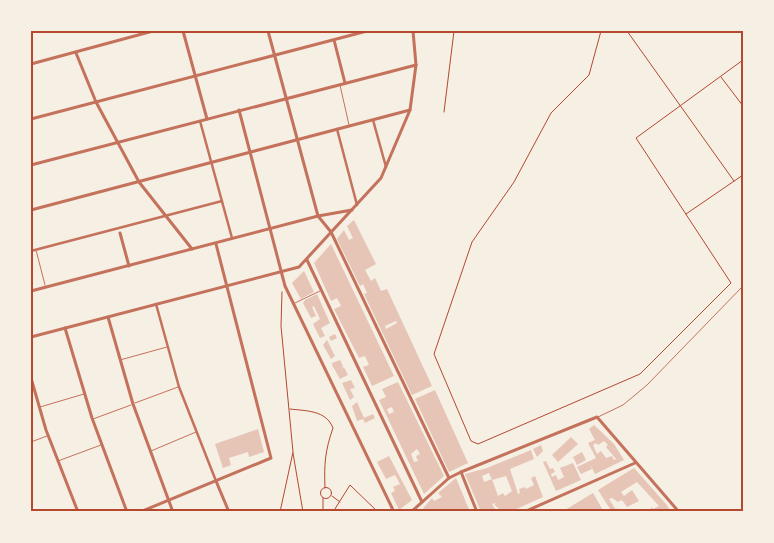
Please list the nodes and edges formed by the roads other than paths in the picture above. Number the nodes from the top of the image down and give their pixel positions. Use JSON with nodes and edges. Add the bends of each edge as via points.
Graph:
{"nodes":[{"id":1,"x":153,"y":31,"type":"edge"},
{"id":2,"x":183,"y":31,"type":"edge"},
{"id":3,"x":268,"y":31,"type":"edge"},
{"id":4,"x":367,"y":31,"type":"edge"},
{"id":5,"x":413,"y":31,"type":"edge"},
{"id":6,"x":334,"y":40,"type":"junction"},
{"id":7,"x":76,"y":53,"type":"junction"},
{"id":8,"x":274,"y":55,"type":"junction"},
{"id":9,"x":31,"y":64,"type":"edge"},
{"id":10,"x":416,"y":65,"type":"junction"},
{"id":11,"x":195,"y":75,"type":"junction"},
{"id":12,"x":345,"y":83,"type":"junction"},
{"id":13,"x":340,"y":85,"type":"junction"},
{"id":14,"x":286,"y":98,"type":"junction"},
{"id":15,"x":96,"y":102,"type":"junction"},
{"id":16,"x":239,"y":110,"type":"junction"},
{"id":17,"x":410,"y":110,"type":"junction"},
{"id":18,"x":31,"y":119,"type":"edge"},
{"id":19,"x":207,"y":119,"type":"junction"},
{"id":20,"x":373,"y":120,"type":"junction"},
{"id":21,"x":200,"y":121,"type":"junction"},
{"id":22,"x":350,"y":126,"type":"junction"},
{"id":23,"x":337,"y":129,"type":"junction"},
{"id":24,"x":296,"y":140,"type":"junction"},
{"id":25,"x":117,"y":142,"type":"junction"},
{"id":26,"x":250,"y":152,"type":"junction"},
{"id":27,"x":211,"y":162,"type":"junction"},
{"id":28,"x":31,"y":165,"type":"edge"},
{"id":29,"x":386,"y":167,"type":"junction"},
{"id":30,"x":139,"y":182,"type":"junction"},
{"id":31,"x":222,"y":201,"type":"junction"},
{"id":32,"x":357,"y":205,"type":"junction"},
{"id":33,"x":31,"y":210,"type":"edge"},
{"id":34,"x":353,"y":210,"type":"junction"},
{"id":35,"x":165,"y":215,"type":"junction"},
{"id":36,"x":318,"y":216,"type":"junction"},
{"id":37,"x":270,"y":229,"type":"junction"},
{"id":38,"x":332,"y":232,"type":"junction"},
{"id":39,"x":120,"y":233,"type":"dead end"},
{"id":40,"x":233,"y":240,"type":"junction"},
{"id":41,"x":216,"y":244,"type":"junction"},
{"id":42,"x":192,"y":249,"type":"junction"},
{"id":43,"x":36,"y":250,"type":"junction"},
{"id":44,"x":31,"y":251,"type":"edge"},
{"id":45,"x":307,"y":260,"type":"junction"},
{"id":46,"x":128,"y":266,"type":"junction"},
{"id":47,"x":282,"y":272,"type":"junction"},
{"id":48,"x":226,"y":285,"type":"junction"},
{"id":49,"x":743,"y":286,"type":"edge"},
{"id":50,"x":45,"y":287,"type":"junction"},
{"id":51,"x":322,"y":290,"type":"junction"},
{"id":52,"x":31,"y":291,"type":"edge"},
{"id":53,"x":156,"y":304,"type":"junction"},
{"id":54,"x":294,"y":304,"type":"junction"},
{"id":55,"x":108,"y":316,"type":"junction"},
{"id":56,"x":65,"y":328,"type":"junction"},
{"id":57,"x":31,"y":336,"type":"edge"},
{"id":58,"x":168,"y":347,"type":"junction"},
{"id":59,"x":120,"y":360,"type":"junction"},
{"id":60,"x":31,"y":378,"type":"edge"},
{"id":61,"x":179,"y":387,"type":"junction"},
{"id":62,"x":85,"y":394,"type":"junction"},
{"id":63,"x":133,"y":404,"type":"junction"},
{"id":64,"x":40,"y":407,"type":"junction"},
{"id":65,"x":597,"y":417,"type":"junction"},
{"id":66,"x":92,"y":419,"type":"junction"},
{"id":67,"x":196,"y":432,"type":"junction"},
{"id":68,"x":48,"y":436,"type":"junction"},
{"id":69,"x":31,"y":442,"type":"edge"},
{"id":70,"x":102,"y":444,"type":"junction"},
{"id":71,"x":150,"y":451,"type":"junction"},
{"id":72,"x":58,"y":462,"type":"junction"},
{"id":73,"x":635,"y":463,"type":"junction"},
{"id":74,"x":461,"y":472,"type":"junction"},
{"id":75,"x":449,"y":478,"type":"junction"},
{"id":76,"x":216,"y":481,"type":"junction"},
{"id":77,"x":169,"y":500,"type":"junction"},
{"id":78,"x":422,"y":502,"type":"junction"},
{"id":79,"x":416,"y":510,"type":"edge"},
{"id":80,"x":78,"y":512,"type":"edge"},
{"id":81,"x":127,"y":512,"type":"edge"},
{"id":82,"x":140,"y":512,"type":"edge"},
{"id":83,"x":174,"y":512,"type":"edge"},
{"id":84,"x":229,"y":512,"type":"edge"},
{"id":85,"x":394,"y":512,"type":"edge"},
{"id":86,"x":411,"y":512,"type":"edge"},
{"id":87,"x":477,"y":512,"type":"edge"},
{"id":88,"x":524,"y":512,"type":"edge"},
{"id":89,"x":679,"y":512,"type":"edge"}],
"edges":[{"from":1,"to":7,"type":"street"},
{"from":2,"to":11,"type":"street"},
{"from":3,"to":8,"type":"street"},
{"from":4,"to":6,"type":"street"},
{"from":5,"to":10,"type":"street"},
{"from":6,"to":8,"type":"street"},
{"from":6,"to":12,"type":"street"},
{"from":7,"to":9,"type":"street"},
{"from":7,"to":15,"type":"street"},
{"from":8,"to":11,"type":"street"},
{"from":8,"to":14,"type":"street"},
{"from":10,"to":12,"type":"street"},
{"from":10,"to":17,"type":"street"},
{"from":11,"to":15,"type":"street"},
{"from":11,"to":19,"type":"street"},
{"from":12,"to":13,"type":"street"},
{"from":13,"to":14,"type":"street"},
{"from":13,"to":22,"type":"lane"},
{"from":14,"to":16,"type":"street"},
{"from":14,"to":24,"type":"street"},
{"from":15,"to":18,"type":"street"},
{"from":15,"to":25,"type":"street"},
{"from":16,"to":19,"type":"street"},
{"from":16,"to":26,"type":"street"},
{"from":17,"to":20,"type":"street"},
{"from":17,"to":29,"type":"street"},
{"from":19,"to":21,"type":"street"},
{"from":20,"to":22,"type":"street"},
{"from":20,"to":29,"type":"street"},
{"from":21,"to":25,"type":"street"},
{"from":21,"to":27,"type":"street"},
{"from":22,"to":23,"type":"street"},
{"from":23,"to":24,"type":"street"},
{"from":23,"to":32,"type":"street"},
{"from":24,"to":26,"type":"street"},
{"from":24,"to":36,"type":"street"},
{"from":25,"to":28,"type":"street"},
{"from":25,"to":30,"type":"street"},
{"from":26,"to":27,"type":"street"},
{"from":26,"to":37,"type":"street"},
{"from":27,"to":30,"type":"street"},
{"from":27,"to":31,"type":"street"},
{"from":29,"to":32,"type":"street","via":[[381,178]]},
{"from":30,"to":33,"type":"street"},
{"from":30,"to":35,"type":"street"},
{"from":31,"to":35,"type":"street"},
{"from":31,"to":40,"type":"street"},
{"from":32,"to":34,"type":"street"},
{"from":34,"to":36,"type":"street"},
{"from":34,"to":38,"type":"street"},
{"from":35,"to":42,"type":"street"},
{"from":35,"to":43,"type":"street"},
{"from":36,"to":37,"type":"street"},
{"from":36,"to":38,"type":"street"},
{"from":37,"to":40,"type":"street"},
{"from":37,"to":47,"type":"street"},
{"from":38,"to":45,"type":"street"},
{"from":38,"to":75,"type":"street"},
{"from":39,"to":46,"type":"street"},
{"from":40,"to":41,"type":"street"},
{"from":41,"to":42,"type":"street"},
{"from":41,"to":48,"type":"street"},
{"from":42,"to":46,"type":"street"},
{"from":43,"to":44,"type":"street"},
{"from":43,"to":50,"type":"lane"},
{"from":45,"to":47,"type":"street","via":[[299,267]]},
{"from":45,"to":51,"type":"street"},
{"from":46,"to":50,"type":"street"},
{"from":47,"to":48,"type":"street"},
{"from":47,"to":54,"type":"street"},
{"from":48,"to":53,"type":"street"},
{"from":48,"to":76,"type":"street","via":[[272,458]]},
{"from":49,"to":65,"type":"lane","via":[[647,385],[623,405]]},
{"from":50,"to":52,"type":"street"},
{"from":51,"to":54,"type":"lane"},
{"from":51,"to":78,"type":"street"},
{"from":53,"to":55,"type":"street"},
{"from":53,"to":58,"type":"street"},
{"from":54,"to":85,"type":"street"},
{"from":55,"to":56,"type":"street"},
{"from":55,"to":59,"type":"street"},
{"from":56,"to":57,"type":"street"},
{"from":56,"to":62,"type":"street"},
{"from":58,"to":59,"type":"lane"},
{"from":58,"to":61,"type":"street"},
{"from":59,"to":63,"type":"street"},
{"from":60,"to":64,"type":"street"},
{"from":61,"to":63,"type":"lane"},
{"from":61,"to":67,"type":"street"},
{"from":62,"to":64,"type":"lane"},
{"from":62,"to":66,"type":"street"},
{"from":63,"to":66,"type":"lane"},
{"from":63,"to":71,"type":"street"},
{"from":64,"to":68,"type":"street"},
{"from":65,"to":73,"type":"street"},
{"from":65,"to":74,"type":"street"},
{"from":66,"to":70,"type":"street"},
{"from":67,"to":71,"type":"lane"},
{"from":67,"to":76,"type":"street"},
{"from":68,"to":69,"type":"lane"},
{"from":68,"to":72,"type":"street"},
{"from":70,"to":72,"type":"lane"},
{"from":70,"to":81,"type":"street"},
{"from":71,"to":77,"type":"street"},
{"from":72,"to":80,"type":"street"},
{"from":73,"to":88,"type":"street"},
{"from":73,"to":89,"type":"street"},
{"from":74,"to":75,"type":"street"},
{"from":74,"to":87,"type":"street"},
{"from":75,"to":78,"type":"street"},
{"from":76,"to":77,"type":"street"},
{"from":76,"to":84,"type":"street"},
{"from":77,"to":82,"type":"street"},
{"from":77,"to":83,"type":"street"},
{"from":78,"to":79,"type":"street"},
{"from":79,"to":86,"type":"street"}]}
